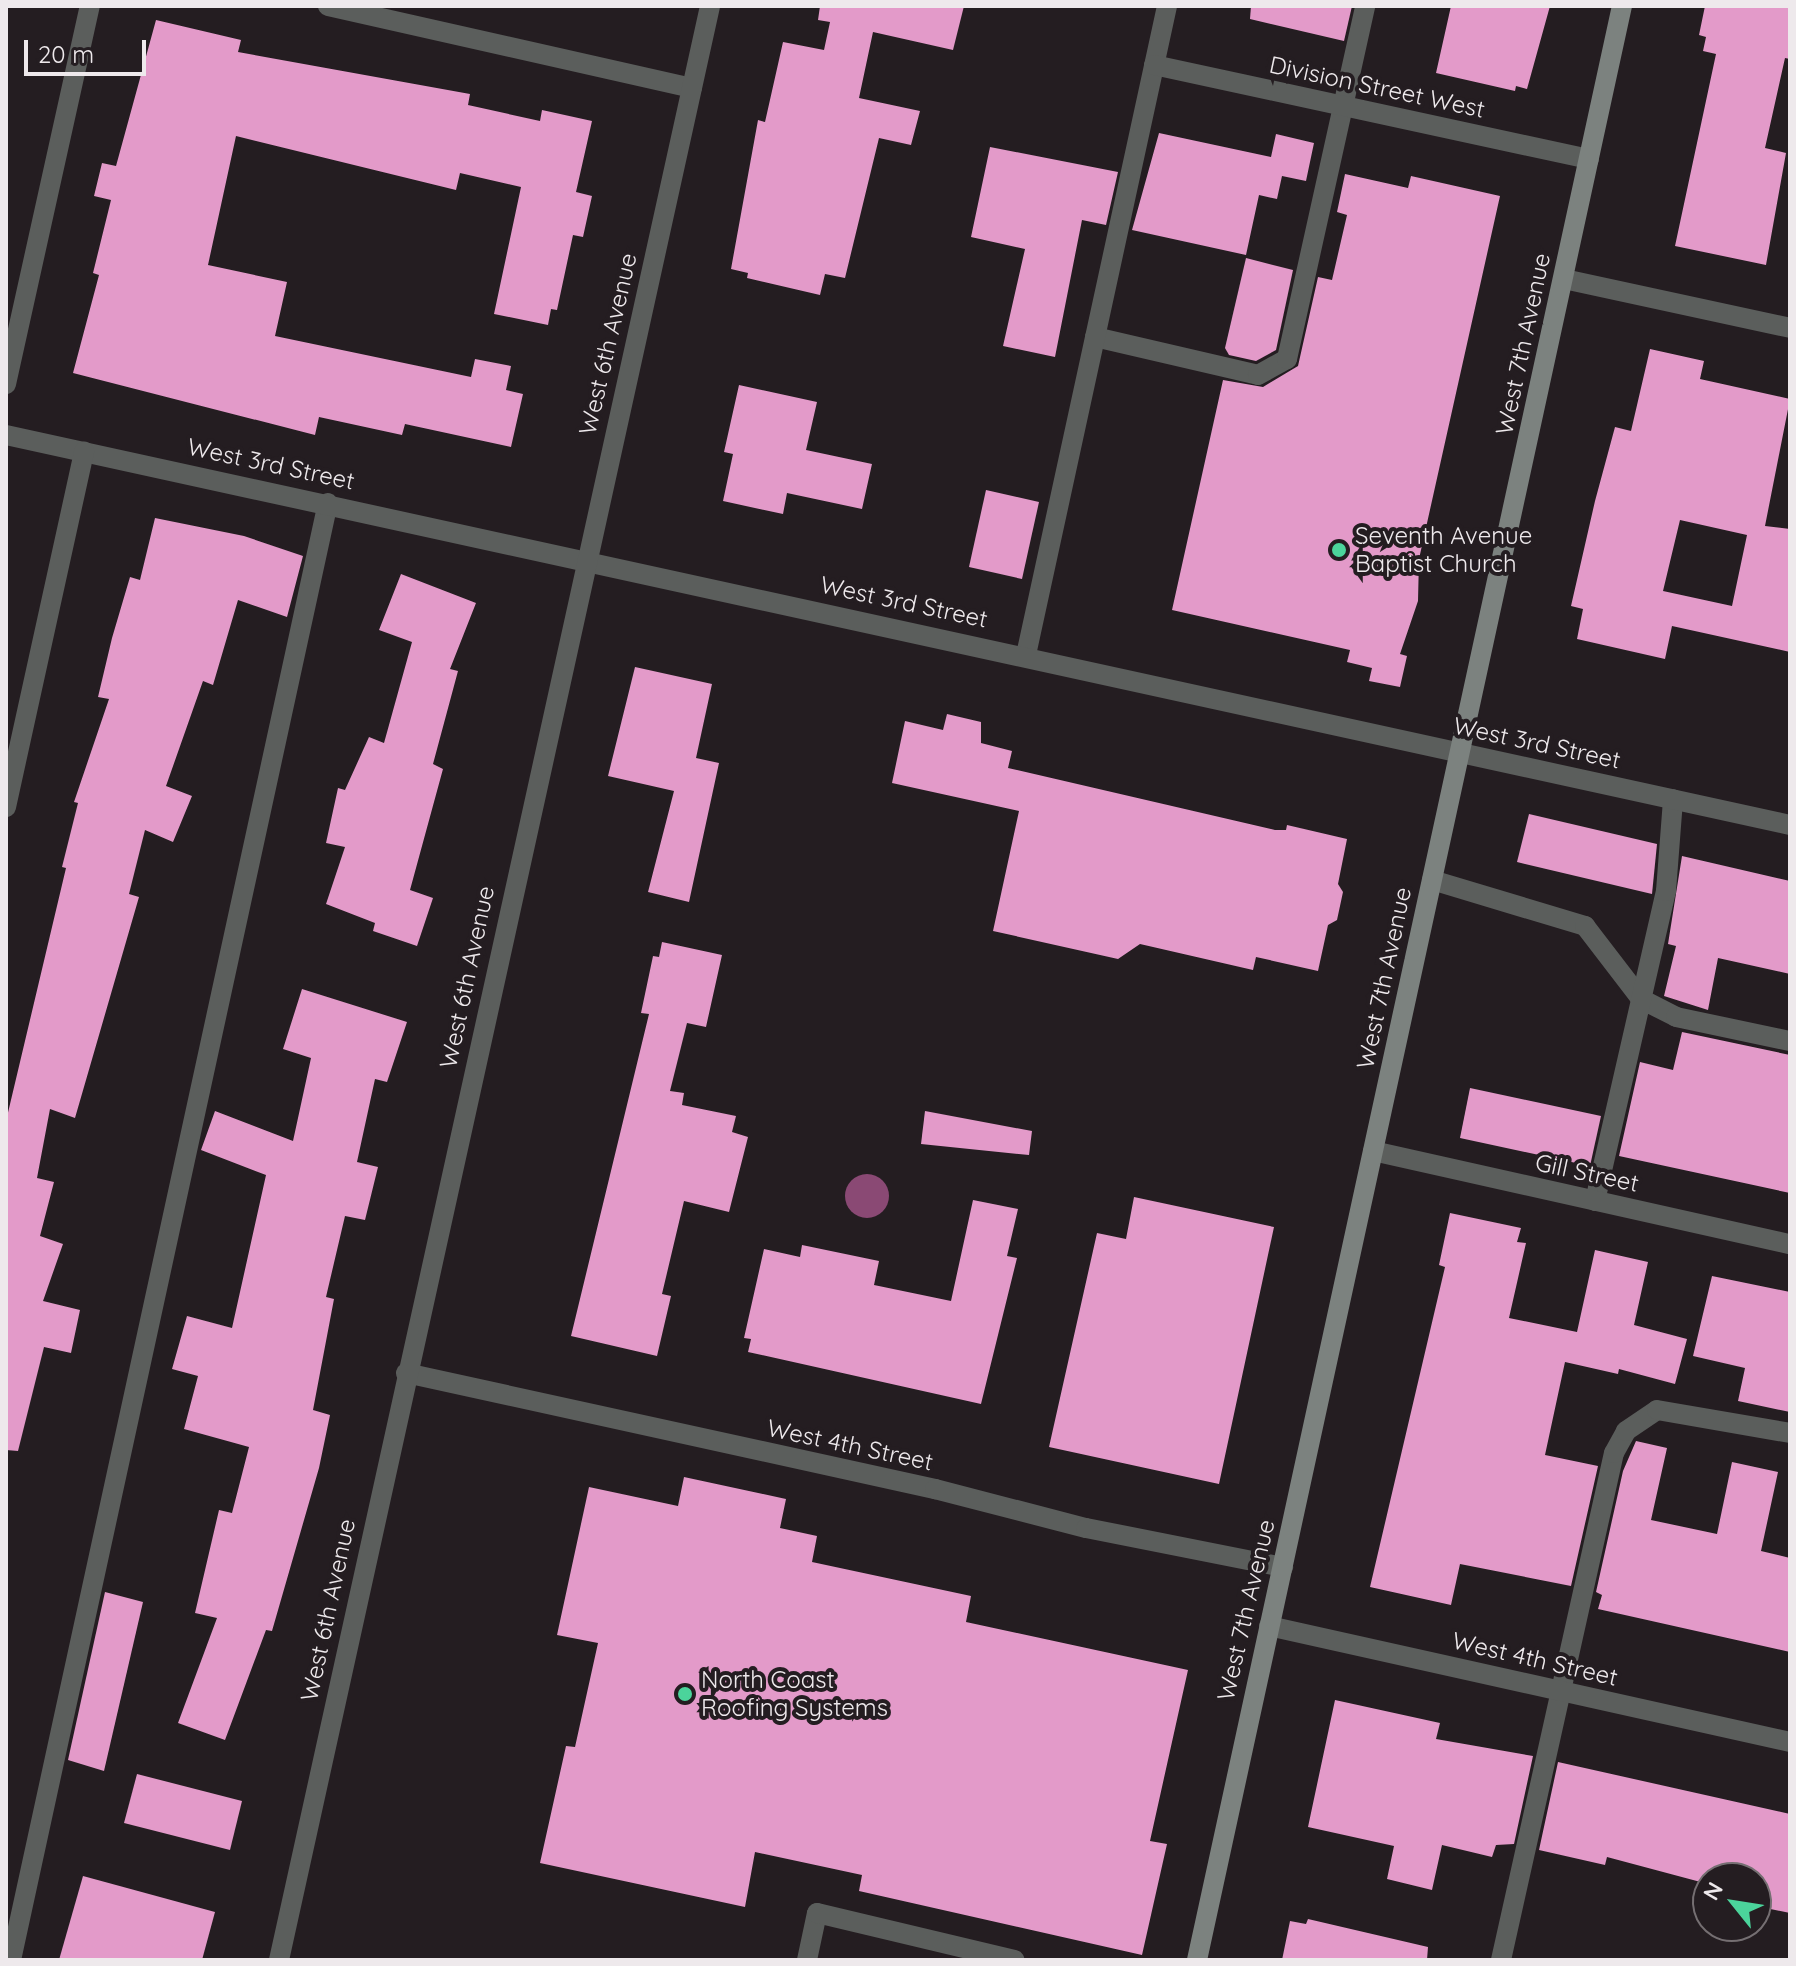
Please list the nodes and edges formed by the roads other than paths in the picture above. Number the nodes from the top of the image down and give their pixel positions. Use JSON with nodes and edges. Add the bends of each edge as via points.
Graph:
{"nodes":[{"id":1,"x":90,"y":6,"type":"edge"},
{"id":2,"x":328,"y":6,"type":"edge"},
{"id":3,"x":710,"y":6,"type":"edge"},
{"id":4,"x":1167,"y":6,"type":"edge"},
{"id":5,"x":1365,"y":6,"type":"edge"},
{"id":6,"x":1622,"y":6,"type":"edge"},
{"id":7,"x":1154,"y":65,"type":"junction"},
{"id":8,"x":692,"y":88,"type":"junction"},
{"id":9,"x":1346,"y":107,"type":"junction"},
{"id":10,"x":1589,"y":159,"type":"junction"},
{"id":11,"x":1564,"y":279,"type":"junction"},
{"id":12,"x":1790,"y":328,"type":"edge"},
{"id":13,"x":1095,"y":337,"type":"junction"},
{"id":14,"x":6,"y":384,"type":"edge"},
{"id":15,"x":6,"y":435,"type":"edge"},
{"id":16,"x":84,"y":451,"type":"junction"},
{"id":17,"x":328,"y":503,"type":"junction"},
{"id":18,"x":586,"y":560,"type":"junction"},
{"id":19,"x":1026,"y":655,"type":"junction"},
{"id":20,"x":1461,"y":753,"type":"junction"},
{"id":21,"x":1673,"y":799,"type":"junction"},
{"id":22,"x":6,"y":807,"type":"edge"},
{"id":23,"x":1790,"y":825,"type":"edge"},
{"id":24,"x":1432,"y":880,"type":"junction"},
{"id":25,"x":1641,"y":999,"type":"junction"},
{"id":26,"x":1790,"y":1041,"type":"edge"},
{"id":27,"x":1373,"y":1151,"type":"junction"},
{"id":28,"x":1595,"y":1201,"type":"junction"},
{"id":29,"x":1790,"y":1244,"type":"edge"},
{"id":30,"x":406,"y":1373,"type":"junction"},
{"id":31,"x":1790,"y":1433,"type":"edge"},
{"id":32,"x":1283,"y":1567,"type":"junction"},
{"id":33,"x":1269,"y":1626,"type":"junction"},
{"id":34,"x":1561,"y":1692,"type":"junction"},
{"id":35,"x":1790,"y":1742,"type":"edge"},
{"id":36,"x":927,"y":1950,"type":"edge"},
{"id":37,"x":11,"y":1960,"type":"edge"},
{"id":38,"x":279,"y":1960,"type":"edge"},
{"id":39,"x":807,"y":1960,"type":"edge"},
{"id":40,"x":1011,"y":1960,"type":"edge"},
{"id":41,"x":1197,"y":1960,"type":"edge"},
{"id":42,"x":1501,"y":1960,"type":"edge"}],
"edges":[{"from":1,"to":14,"type":"street"},
{"from":2,"to":8,"type":"street"},
{"from":3,"to":8,"type":"street","name":"West 6th Avenue"},
{"from":4,"to":7,"type":"street"},
{"from":5,"to":9,"type":"street"},
{"from":6,"to":10,"type":"street","name":"West 7th Avenue"},
{"from":7,"to":9,"type":"street","name":"Division Street West"},
{"from":7,"to":13,"type":"street"},
{"from":8,"to":18,"type":"street","name":"West 6th Avenue"},
{"from":9,"to":10,"type":"street","name":"Division Street West"},
{"from":9,"to":13,"type":"street","via":[[1287,359],[1258,375]]},
{"from":10,"to":11,"type":"street","name":"West 7th Avenue"},
{"from":11,"to":12,"type":"street"},
{"from":11,"to":20,"type":"street","name":"West 7th Avenue"},
{"from":13,"to":19,"type":"street"},
{"from":15,"to":16,"type":"street","name":"West 3rd Street"},
{"from":16,"to":17,"type":"street","name":"West 3rd Street"},
{"from":16,"to":22,"type":"street"},
{"from":17,"to":18,"type":"street","name":"West 3rd Street"},
{"from":17,"to":37,"type":"street"},
{"from":18,"to":19,"type":"street","name":"West 3rd Street"},
{"from":18,"to":30,"type":"street","name":"West 6th Avenue"},
{"from":19,"to":20,"type":"street","name":"West 3rd Street"},
{"from":20,"to":21,"type":"street","name":"West 3rd Street"},
{"from":20,"to":24,"type":"street","name":"West 7th Avenue"},
{"from":21,"to":23,"type":"street","name":"West 3rd Street"},
{"from":21,"to":25,"type":"street","via":[[1666,891]]},
{"from":24,"to":25,"type":"street","via":[[1585,926]]},
{"from":24,"to":27,"type":"street","name":"West 7th Avenue"},
{"from":25,"to":26,"type":"street","via":[[1676,1017]]},
{"from":25,"to":28,"type":"street"},
{"from":27,"to":28,"type":"street","name":"Gill Street"},
{"from":27,"to":32,"type":"street","name":"West 7th Avenue"},
{"from":28,"to":29,"type":"street","name":"Gill Street"},
{"from":30,"to":32,"type":"street","name":"West 4th Street","via":[[935,1489],[1086,1528]]},
{"from":30,"to":38,"type":"street","name":"West 6th Avenue"},
{"from":31,"to":34,"type":"street","via":[[1657,1410],[1626,1431],[1614,1453]]},
{"from":32,"to":33,"type":"street","name":"West 7th Avenue"},
{"from":33,"to":34,"type":"street","name":"West 4th Street"},
{"from":33,"to":41,"type":"street","name":"West 7th Avenue"},
{"from":34,"to":35,"type":"street","name":"West 4th Street"},
{"from":34,"to":42,"type":"street"},
{"from":36,"to":39,"type":"street","via":[[817,1913]]},
{"from":36,"to":40,"type":"street"}]}
